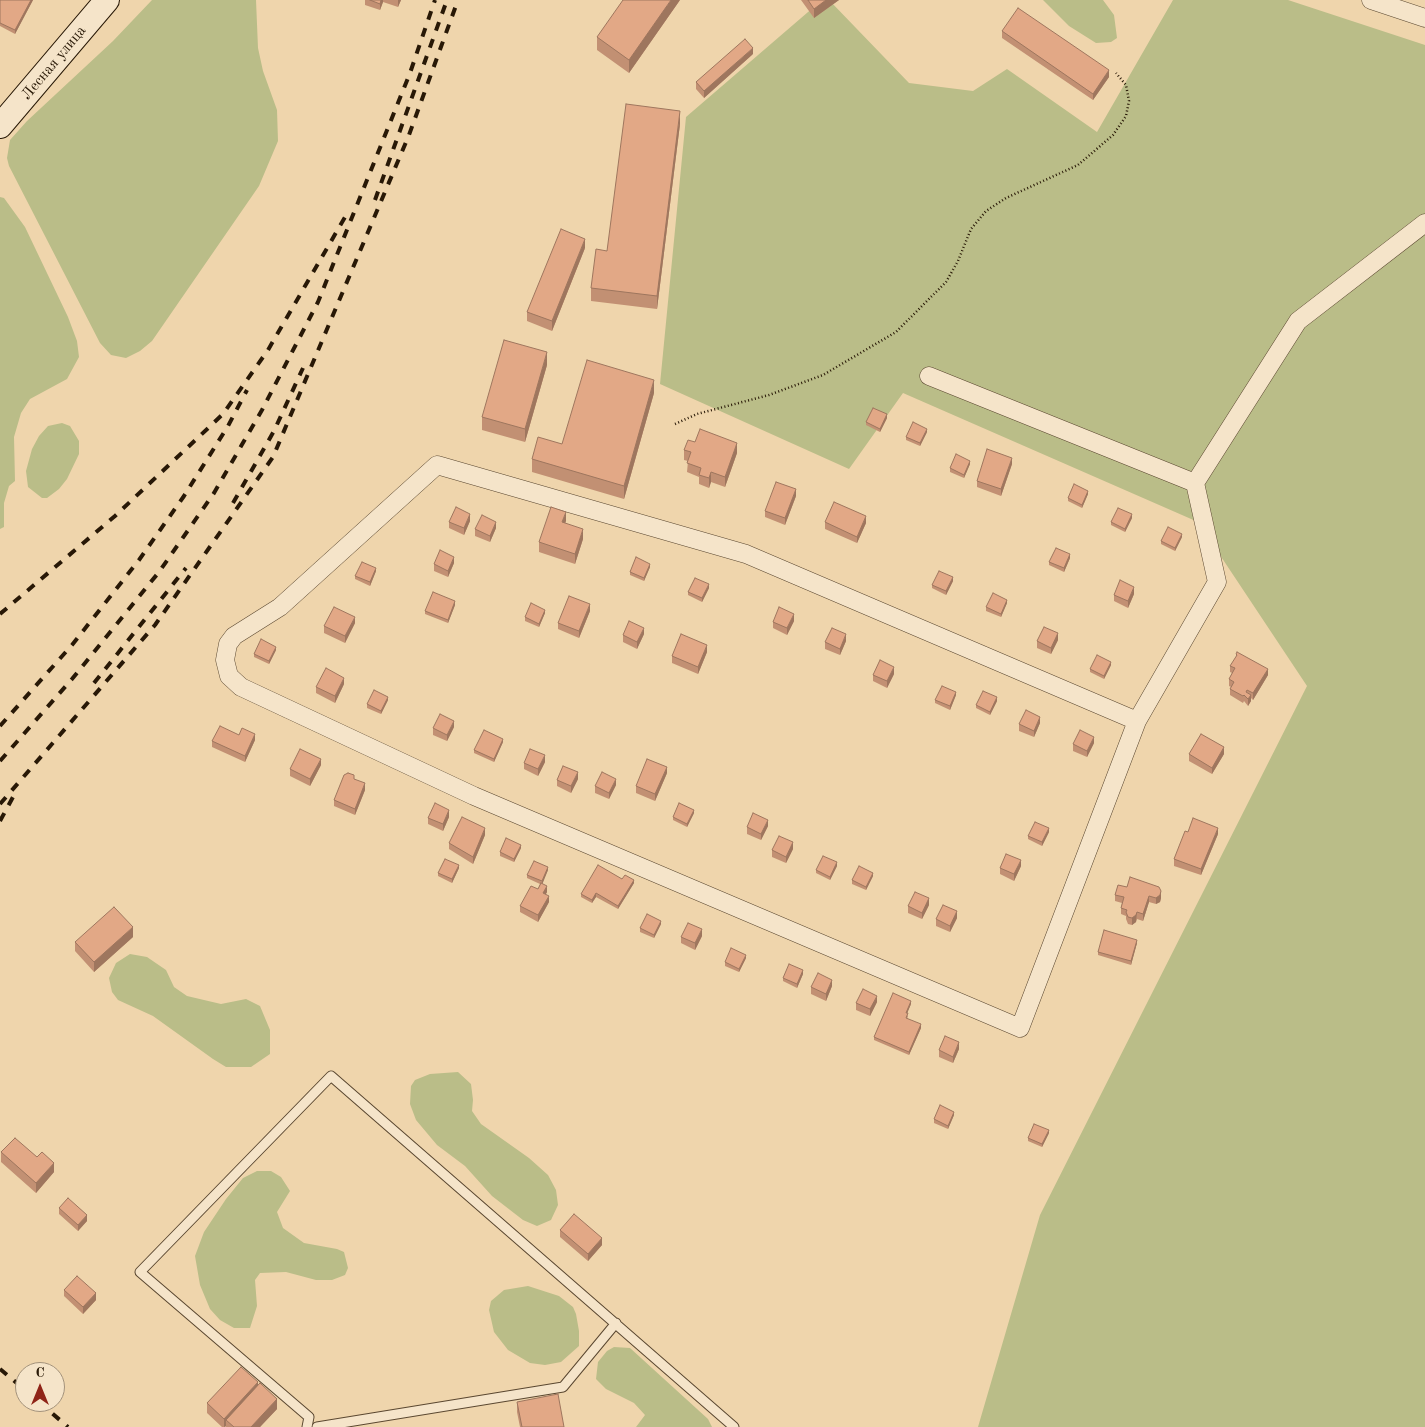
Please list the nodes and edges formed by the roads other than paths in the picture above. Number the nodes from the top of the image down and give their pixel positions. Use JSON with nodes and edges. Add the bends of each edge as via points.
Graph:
{"nodes":[{"id":1,"x":107,"y":0,"type":"edge"},
{"id":2,"x":1371,"y":0,"type":"edge"},
{"id":3,"x":1425,"y":18,"type":"edge"},
{"id":4,"x":0,"y":126,"type":"edge"},
{"id":5,"x":1425,"y":223,"type":"edge"},
{"id":6,"x":928,"y":376,"type":"dead end"},
{"id":7,"x":1195,"y":483,"type":"junction"},
{"id":8,"x":1137,"y":722,"type":"junction"},
{"id":9,"x":616,"y":1323,"type":"junction"},
{"id":10,"x":307,"y":1427,"type":"edge"},
{"id":11,"x":317,"y":1427,"type":"edge"},
{"id":12,"x":734,"y":1427,"type":"edge"}],
"edges":[{"from":1,"to":4,"type":"street","name":"Лесная улица"},
{"from":2,"to":3,"type":"street"},
{"from":5,"to":7,"type":"street","via":[[1298,321]]},
{"from":6,"to":7,"type":"street"},
{"from":7,"to":8,"type":"street","via":[[1217,582]]},
{"from":8,"to":8,"type":"street","via":[[1020,1028],[466,792],[241,687],[229,676],[225,660],[228,644],[234,636],[280,607],[437,465],[746,554]]},
{"from":9,"to":10,"type":"lane","via":[[331,1076],[140,1272],[309,1417]]},
{"from":9,"to":11,"type":"lane","via":[[564,1387]]},
{"from":9,"to":12,"type":"lane"}]}
